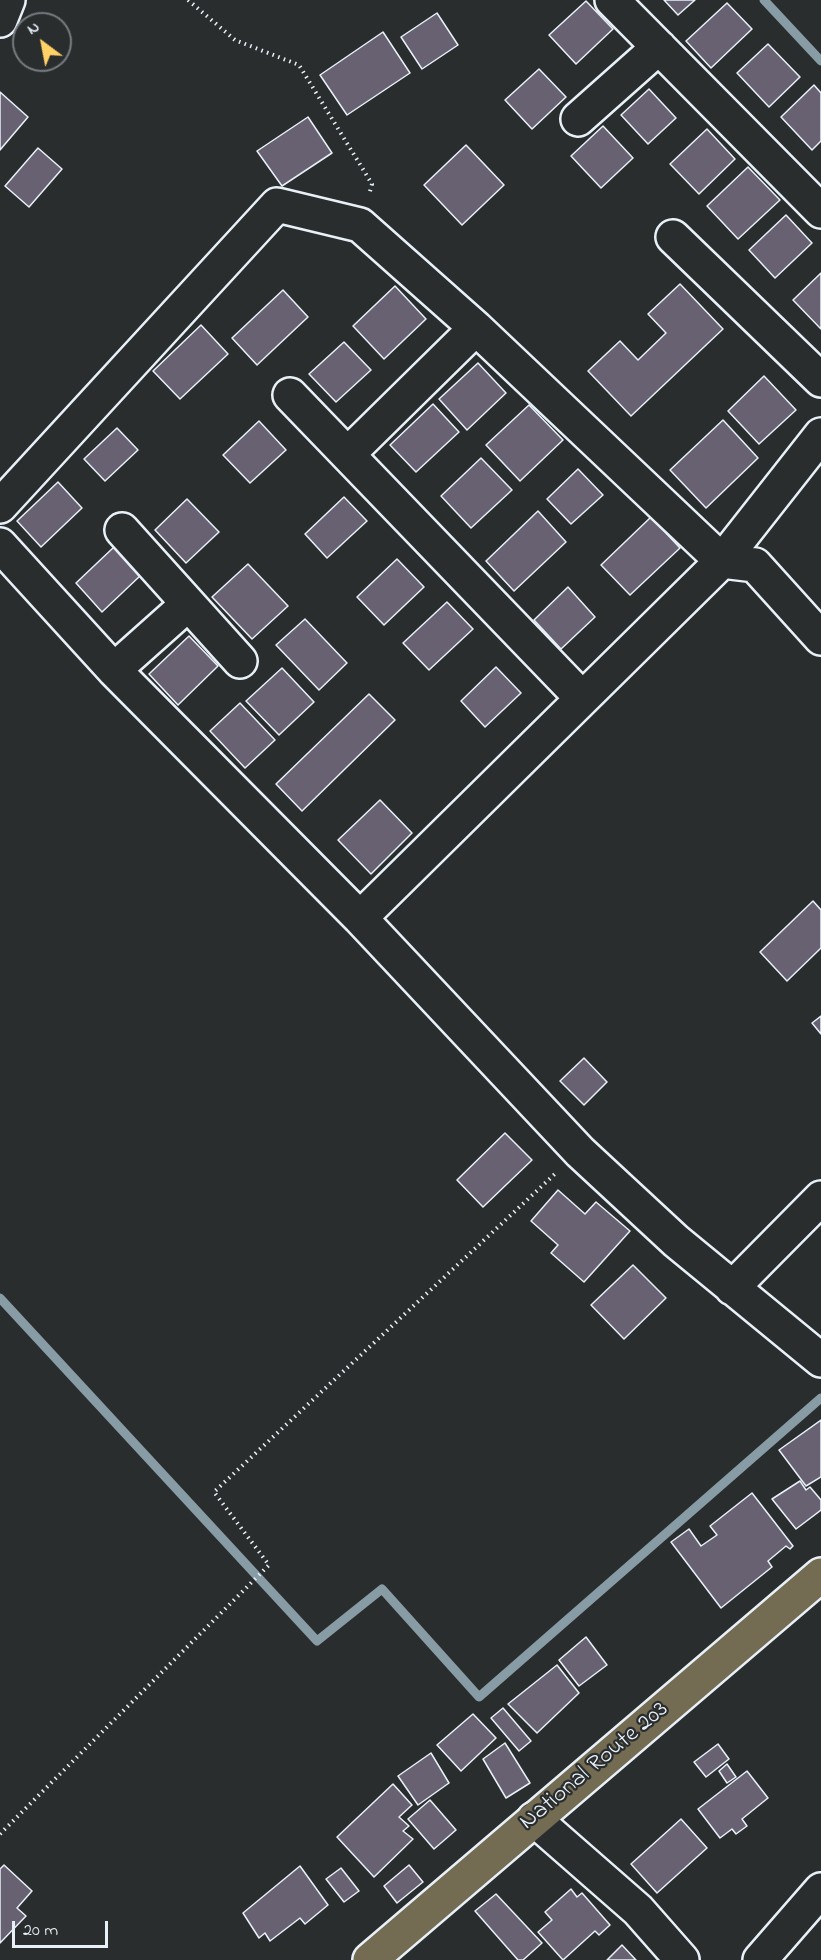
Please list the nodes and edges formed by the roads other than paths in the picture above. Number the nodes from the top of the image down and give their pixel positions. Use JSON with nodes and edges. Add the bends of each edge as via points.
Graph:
{"nodes":[{"id":1,"x":8,"y":0,"type":"edge"},
{"id":2,"x":612,"y":0,"type":"edge"},
{"id":3,"x":0,"y":20,"type":"edge"},
{"id":4,"x":659,"y":47,"type":"junction"},
{"id":5,"x":578,"y":119,"type":"dead end"},
{"id":6,"x":821,"y":211,"type":"edge"},
{"id":7,"x":673,"y":237,"type":"dead end"},
{"id":8,"x":476,"y":328,"type":"junction"},
{"id":9,"x":821,"y":380,"type":"edge"},
{"id":10,"x":290,"y":395,"type":"dead end"},
{"id":11,"x":821,"y":435,"type":"edge"},
{"id":12,"x":348,"y":454,"type":"junction"},
{"id":13,"x":0,"y":506,"type":"edge"},
{"id":14,"x":122,"y":530,"type":"dead end"},
{"id":15,"x":0,"y":545,"type":"edge"},
{"id":16,"x":722,"y":561,"type":"junction"},
{"id":17,"x":188,"y":604,"type":"junction"},
{"id":18,"x":821,"y":638,"type":"edge"},
{"id":19,"x":240,"y":661,"type":"dead end"},
{"id":20,"x":114,"y":670,"type":"junction"},
{"id":21,"x":582,"y":698,"type":"junction"},
{"id":22,"x":360,"y":918,"type":"junction"},
{"id":23,"x":821,"y":1198,"type":"edge"},
{"id":24,"x":732,"y":1288,"type":"junction"},
{"id":25,"x":821,"y":1360,"type":"edge"},
{"id":26,"x":821,"y":1575,"type":"edge"},
{"id":27,"x":534,"y":1819,"type":"junction"},
{"id":28,"x":821,"y":1890,"type":"edge"},
{"id":29,"x":370,"y":1960,"type":"edge"},
{"id":30,"x":682,"y":1960,"type":"edge"},
{"id":31,"x":760,"y":1960,"type":"edge"}],
"edges":[{"from":1,"to":3,"type":"street"},
{"from":2,"to":4,"type":"street"},
{"from":4,"to":5,"type":"street"},
{"from":4,"to":6,"type":"street"},
{"from":7,"to":9,"type":"street"},
{"from":8,"to":12,"type":"street"},
{"from":8,"to":13,"type":"street","via":[[360,225],[277,205]]},
{"from":8,"to":16,"type":"street"},
{"from":10,"to":12,"type":"street"},
{"from":11,"to":16,"type":"street"},
{"from":12,"to":21,"type":"street"},
{"from":14,"to":17,"type":"street"},
{"from":15,"to":20,"type":"street"},
{"from":16,"to":18,"type":"street","via":[[755,565]]},
{"from":16,"to":21,"type":"street"},
{"from":17,"to":19,"type":"street"},
{"from":17,"to":20,"type":"street"},
{"from":20,"to":22,"type":"street"},
{"from":21,"to":22,"type":"street"},
{"from":22,"to":24,"type":"street","via":[[580,1152]]},
{"from":23,"to":24,"type":"street"},
{"from":24,"to":25,"type":"street"},
{"from":26,"to":27,"type":"highway","name":"National Route 203"},
{"from":27,"to":29,"type":"highway","name":"National Route 203"},
{"from":27,"to":30,"type":"street","via":[[638,1910]]},
{"from":28,"to":31,"type":"street"}]}
